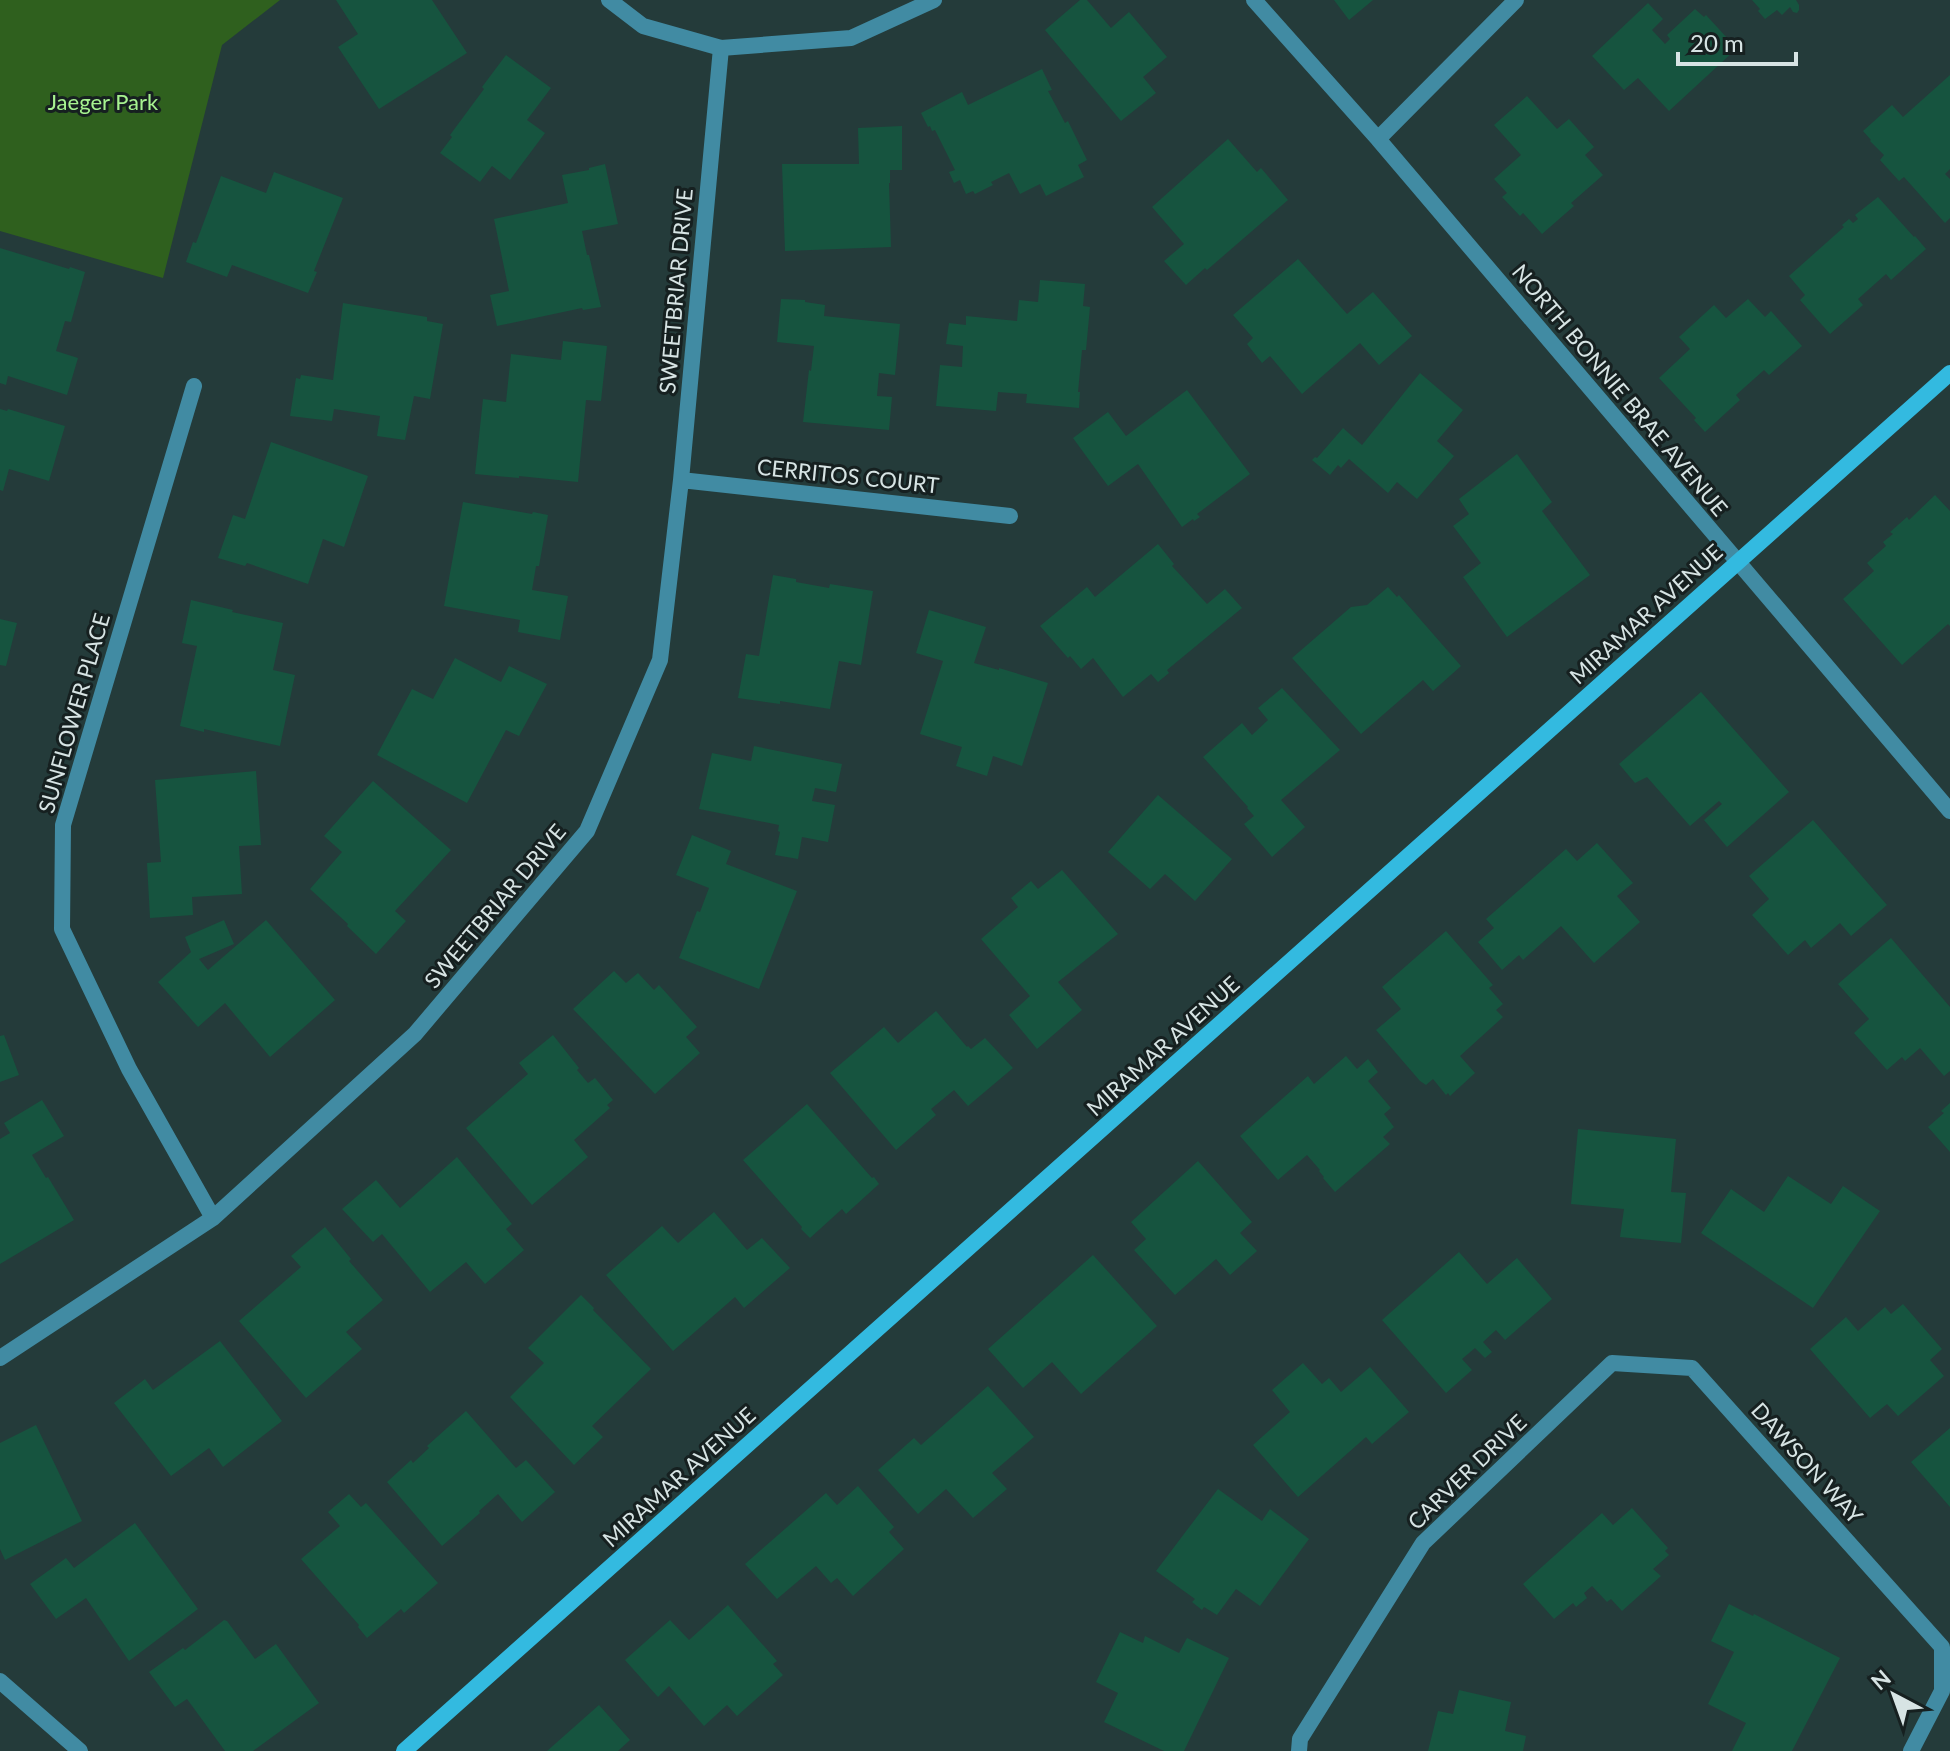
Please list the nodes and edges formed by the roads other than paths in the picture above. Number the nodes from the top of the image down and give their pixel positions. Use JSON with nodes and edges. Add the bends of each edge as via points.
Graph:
{"nodes":[{"id":1,"x":609,"y":0,"type":"edge"},
{"id":2,"x":934,"y":0,"type":"edge"},
{"id":3,"x":1254,"y":0,"type":"edge"},
{"id":4,"x":1516,"y":0,"type":"edge"},
{"id":5,"x":721,"y":48,"type":"junction"},
{"id":6,"x":1378,"y":139,"type":"junction"},
{"id":7,"x":1950,"y":373,"type":"edge"},
{"id":8,"x":194,"y":386,"type":"dead end"},
{"id":9,"x":681,"y":480,"type":"junction"},
{"id":10,"x":1010,"y":516,"type":"dead end"},
{"id":11,"x":1738,"y":563,"type":"junction"},
{"id":12,"x":1950,"y":811,"type":"edge"},
{"id":13,"x":213,"y":1218,"type":"junction"},
{"id":14,"x":0,"y":1358,"type":"edge"},
{"id":15,"x":1612,"y":1363,"type":"joint"},
{"id":16,"x":0,"y":1681,"type":"edge"},
{"id":17,"x":80,"y":1751,"type":"edge"},
{"id":18,"x":404,"y":1751,"type":"edge"},
{"id":19,"x":1299,"y":1751,"type":"edge"},
{"id":20,"x":1911,"y":1751,"type":"edge"}],
"edges":[{"from":1,"to":5,"type":"street","via":[[643,26]]},
{"from":2,"to":5,"type":"street","via":[[851,38]]},
{"from":3,"to":6,"type":"street","name":"NORTH BONNIE BRAE AVENUE"},
{"from":4,"to":6,"type":"street"},
{"from":5,"to":9,"type":"street","name":"SWEETBRIAR DRIVE"},
{"from":6,"to":11,"type":"street","name":"NORTH BONNIE BRAE AVENUE"},
{"from":7,"to":11,"type":"street","name":"MIRAMAR AVENUE"},
{"from":8,"to":13,"type":"street","name":"SUNFLOWER PLACE","via":[[63,825],[62,929],[129,1069]]},
{"from":9,"to":10,"type":"street","name":"CERRITOS COURT"},
{"from":9,"to":13,"type":"street","name":"SWEETBRIAR DRIVE","via":[[660,660],[587,831],[415,1034]]},
{"from":11,"to":12,"type":"street","name":"NORTH BONNIE BRAE AVENUE"},
{"from":11,"to":18,"type":"street","name":"MIRAMAR AVENUE"},
{"from":13,"to":14,"type":"street","name":"SWEETBRIAR DRIVE"},
{"from":15,"to":19,"type":"street","name":"CARVER DRIVE","via":[[1423,1543],[1300,1739]]},
{"from":15,"to":20,"type":"street","name":"DAWSON WAY","via":[[1692,1368],[1942,1647],[1942,1691]]},
{"from":16,"to":17,"type":"street"}]}
